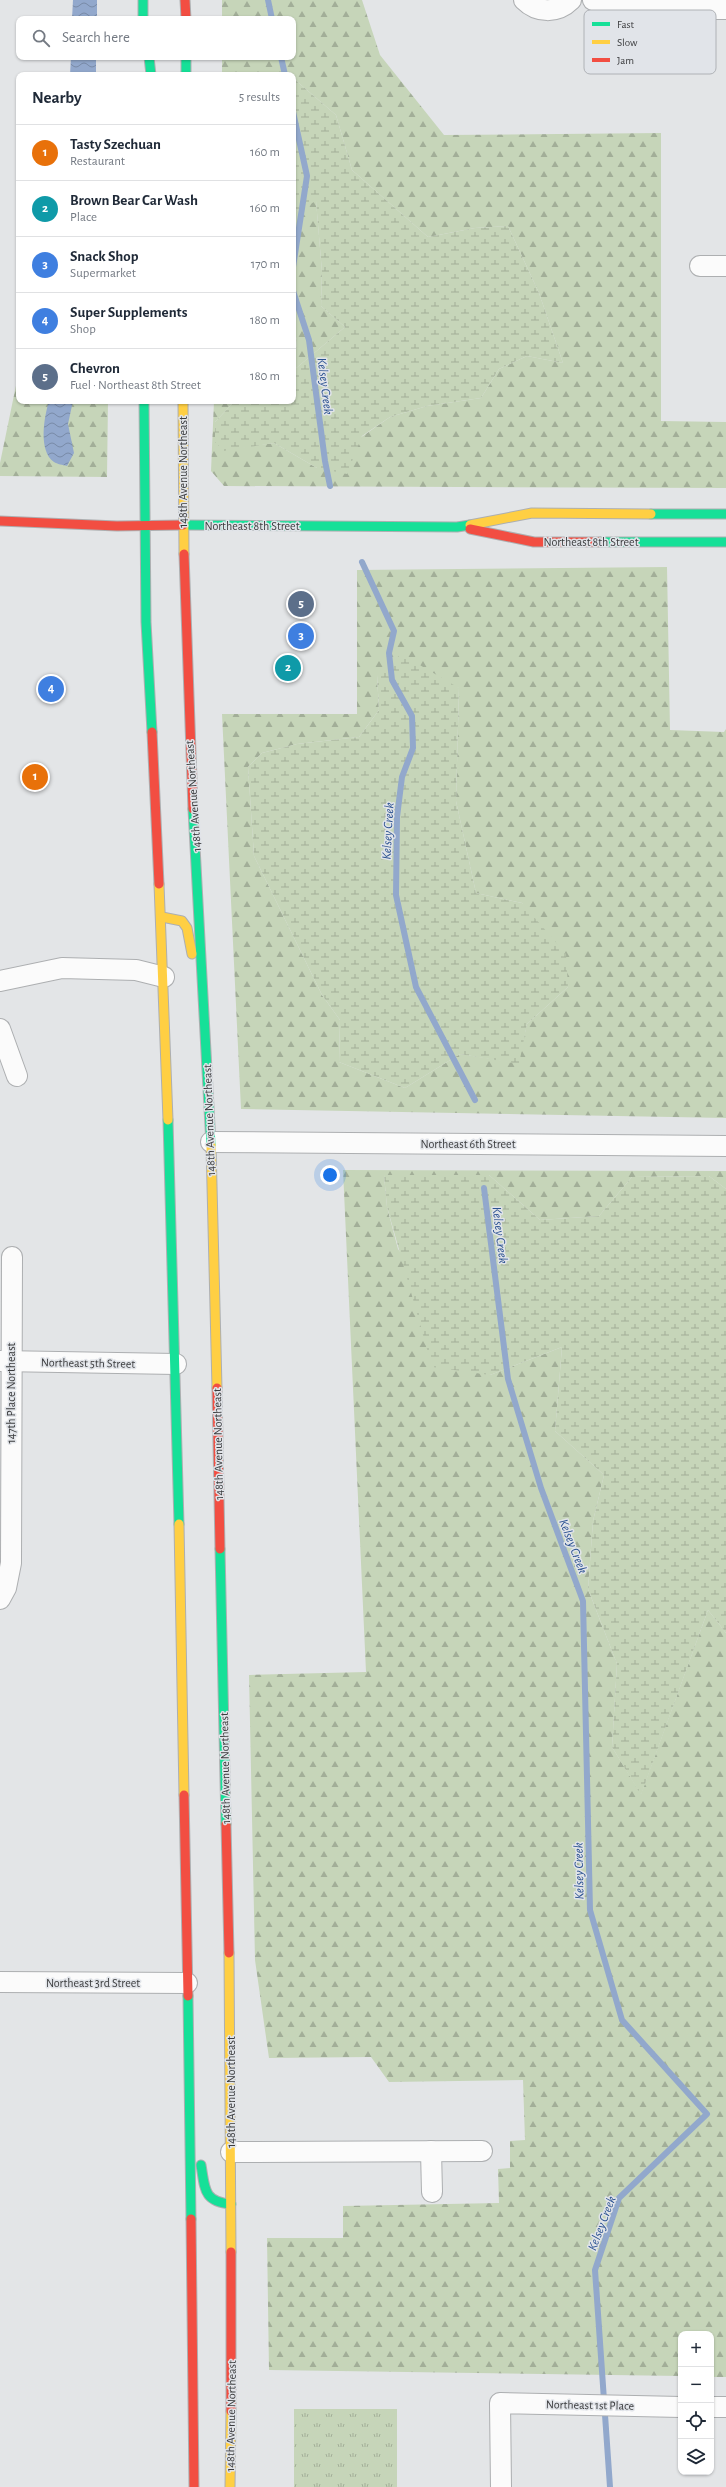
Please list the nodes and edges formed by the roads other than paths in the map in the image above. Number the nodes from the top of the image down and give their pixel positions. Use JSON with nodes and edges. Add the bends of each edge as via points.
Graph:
{"nodes":[{"id":1,"x":186,"y":0,"type":"edge"},
{"id":2,"x":524,"y":0,"type":"edge"},
{"id":3,"x":571,"y":0,"type":"edge"},
{"id":4,"x":593,"y":0,"type":"edge"},
{"id":5,"x":143,"y":1,"type":"edge"},
{"id":6,"x":726,"y":9,"type":"edge"},
{"id":7,"x":144,"y":16,"type":"edge"},
{"id":8,"x":186,"y":16,"type":"edge"},
{"id":9,"x":144,"y":60,"type":"edge"},
{"id":10,"x":149,"y":60,"type":"edge"},
{"id":11,"x":186,"y":60,"type":"edge"},
{"id":12,"x":144,"y":72,"type":"edge"},
{"id":13,"x":151,"y":72,"type":"edge"},
{"id":14,"x":186,"y":72,"type":"edge"},
{"id":15,"x":700,"y":266,"type":"dead end"},
{"id":16,"x":726,"y":266,"type":"edge"},
{"id":17,"x":144,"y":404,"type":"edge"},
{"id":18,"x":183,"y":404,"type":"edge"},
{"id":19,"x":726,"y":514,"type":"edge"},
{"id":20,"x":0,"y":521,"type":"edge"},
{"id":21,"x":183,"y":525,"type":"junction"},
{"id":22,"x":144,"y":526,"type":"junction"},
{"id":23,"x":457,"y":526,"type":"junction"},
{"id":24,"x":726,"y":542,"type":"edge"},
{"id":25,"x":162,"y":917,"type":"junction"},
{"id":26,"x":164,"y":977,"type":"junction"},
{"id":27,"x":0,"y":982,"type":"edge"},
{"id":28,"x":204,"y":1002,"type":"junction"},
{"id":29,"x":0,"y":1029,"type":"edge"},
{"id":30,"x":17,"y":1076,"type":"dead end"},
{"id":31,"x":211,"y":1142,"type":"junction"},
{"id":32,"x":726,"y":1146,"type":"edge"},
{"id":33,"x":12,"y":1257,"type":"dead end"},
{"id":34,"x":5,"y":1362,"type":"edge"},
{"id":35,"x":176,"y":1364,"type":"junction"},
{"id":36,"x":0,"y":1599,"type":"edge"},
{"id":37,"x":0,"y":1982,"type":"edge"},
{"id":38,"x":187,"y":1983,"type":"junction"},
{"id":39,"x":190,"y":2104,"type":"junction"},
{"id":40,"x":431,"y":2151,"type":"junction"},
{"id":41,"x":482,"y":2151,"type":"dead end"},
{"id":42,"x":231,"y":2152,"type":"junction"},
{"id":43,"x":432,"y":2192,"type":"dead end"},
{"id":44,"x":231,"y":2204,"type":"junction"},
{"id":45,"x":678,"y":2407,"type":"edge"},
{"id":46,"x":714,"y":2407,"type":"edge"},
{"id":47,"x":726,"y":2407,"type":"edge"},
{"id":48,"x":194,"y":2487,"type":"edge"},
{"id":49,"x":230,"y":2487,"type":"edge"},
{"id":50,"x":500,"y":2487,"type":"edge"}],
"edges":[{"from":1,"to":8,"type":"main road"},
{"from":2,"to":3,"type":"street","via":[[539,10],[550,10],[561,8]]},
{"from":4,"to":6,"type":"street","via":[[613,9]]},
{"from":5,"to":7,"type":"main road"},
{"from":9,"to":12,"type":"main road"},
{"from":10,"to":13,"type":"main road"},
{"from":11,"to":14,"type":"main road"},
{"from":15,"to":16,"type":"street"},
{"from":17,"to":22,"type":"main road"},
{"from":18,"to":21,"type":"main road","name":"148th Avenue Northeast"},
{"from":19,"to":23,"type":"main road","name":"Northeast 8th Street","via":[[532,513]]},
{"from":20,"to":22,"type":"main road","name":"Northeast 8th Street"},
{"from":21,"to":22,"type":"main road","name":"Northeast 8th Street"},
{"from":21,"to":23,"type":"main road","name":"Northeast 8th Street"},
{"from":21,"to":28,"type":"main road","name":"148th Avenue Northeast","via":[[190,762]]},
{"from":22,"to":25,"type":"main road","via":[[151,731]]},
{"from":23,"to":24,"type":"main road","name":"Northeast 8th Street","via":[[534,542]]},
{"from":25,"to":26,"type":"main road"},
{"from":25,"to":28,"type":"main road","via":[[182,921],[187,928]]},
{"from":26,"to":27,"type":"street","via":[[136,970],[62,968]]},
{"from":26,"to":35,"type":"main road"},
{"from":28,"to":31,"type":"main road","name":"148th Avenue Northeast"},
{"from":29,"to":30,"type":"street"},
{"from":31,"to":32,"type":"street","name":"Northeast 6th Street"},
{"from":31,"to":42,"type":"main road","name":"148th Avenue Northeast","via":[[230,1972]]},
{"from":33,"to":34,"type":"street","name":"147th Place Northeast"},
{"from":34,"to":35,"type":"street","name":"Northeast 5th Street"},
{"from":34,"to":36,"type":"street","name":"147th Place Northeast","via":[[11,1563],[6,1588]]},
{"from":35,"to":38,"type":"main road"},
{"from":37,"to":38,"type":"street","name":"Northeast 3rd Street"},
{"from":38,"to":39,"type":"main road"},
{"from":39,"to":44,"type":"main road","via":[[205,2190],[210,2200],[218,2204]]},
{"from":39,"to":48,"type":"main road"},
{"from":40,"to":41,"type":"street"},
{"from":40,"to":42,"type":"street"},
{"from":40,"to":43,"type":"street"},
{"from":42,"to":44,"type":"main road","name":"148th Avenue Northeast"},
{"from":44,"to":49,"type":"main road","name":"148th Avenue Northeast"},
{"from":45,"to":50,"type":"street","name":"Northeast 1st Place","via":[[500,2403]]},
{"from":46,"to":47,"type":"street"}]}
